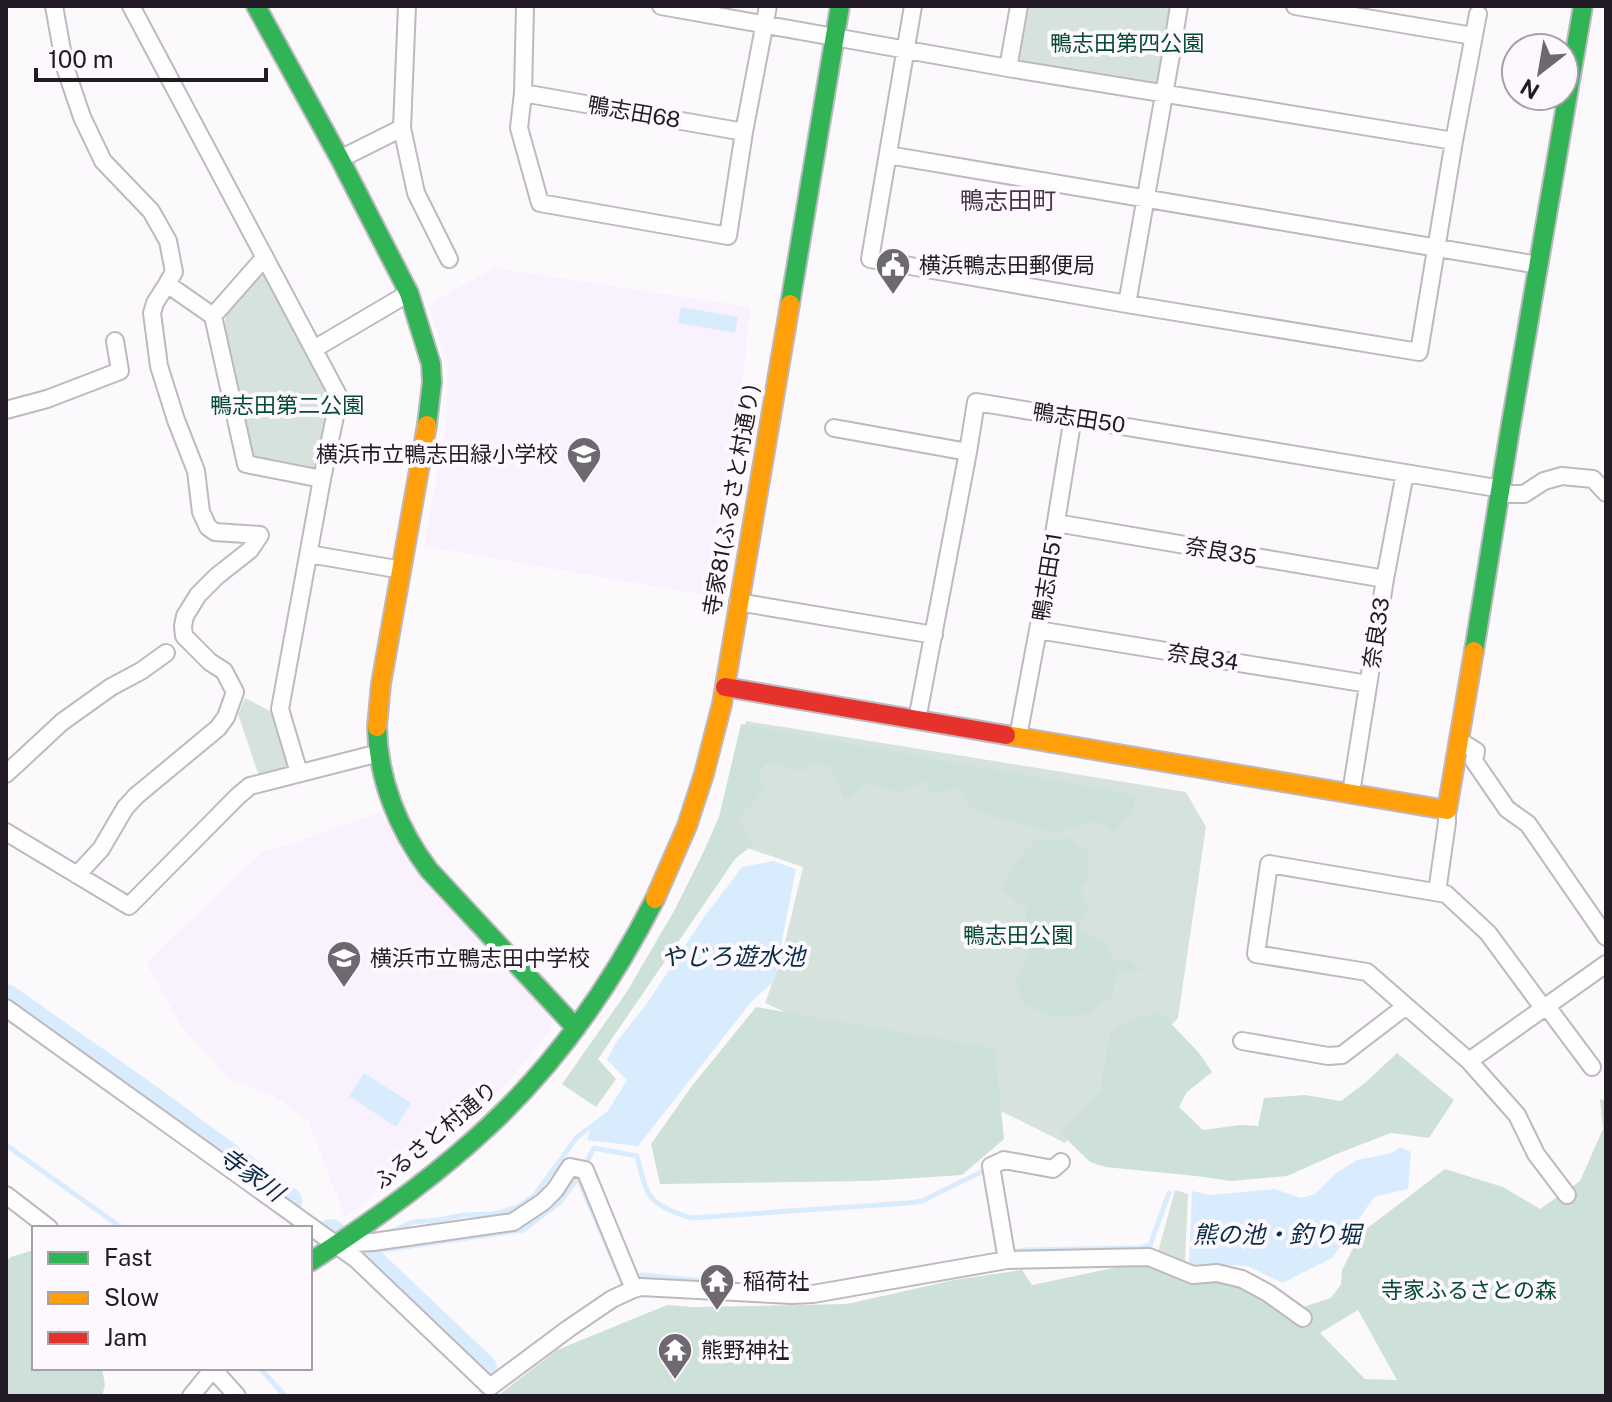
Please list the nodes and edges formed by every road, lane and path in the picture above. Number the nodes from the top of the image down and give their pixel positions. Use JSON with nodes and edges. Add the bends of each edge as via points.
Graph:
{"nodes":[{"id":1,"x":54,"y":6,"type":"edge"},
{"id":2,"x":131,"y":6,"type":"edge"},
{"id":3,"x":407,"y":6,"type":"edge"},
{"id":4,"x":525,"y":6,"type":"edge"},
{"id":5,"x":661,"y":6,"type":"edge"},
{"id":6,"x":768,"y":6,"type":"edge"},
{"id":7,"x":840,"y":6,"type":"edge"},
{"id":8,"x":913,"y":6,"type":"edge"},
{"id":9,"x":1019,"y":6,"type":"edge"},
{"id":10,"x":1179,"y":6,"type":"edge"},
{"id":11,"x":1295,"y":6,"type":"edge"},
{"id":12,"x":1583,"y":6,"type":"edge"},
{"id":13,"x":260,"y":7,"type":"edge"},
{"id":14,"x":1478,"y":14,"type":"dead end"},
{"id":15,"x":765,"y":26,"type":"junction"},
{"id":16,"x":834,"y":36,"type":"junction"},
{"id":17,"x":1473,"y":36,"type":"junction"},
{"id":18,"x":1174,"y":37,"type":"dead end"},
{"id":19,"x":906,"y":49,"type":"junction"},
{"id":20,"x":1171,"y":55,"type":"dead end"},
{"id":21,"x":1008,"y":68,"type":"junction"},
{"id":22,"x":523,"y":93,"type":"junction"},
{"id":23,"x":1164,"y":94,"type":"junction"},
{"id":24,"x":402,"y":128,"type":"junction"},
{"id":25,"x":744,"y":132,"type":"junction"},
{"id":26,"x":1454,"y":141,"type":"junction"},
{"id":27,"x":888,"y":155,"type":"junction"},
{"id":28,"x":340,"y":159,"type":"junction"},
{"id":29,"x":1146,"y":200,"type":"junction"},
{"id":30,"x":1436,"y":248,"type":"junction"},
{"id":31,"x":265,"y":257,"type":"junction"},
{"id":32,"x":449,"y":259,"type":"dead end"},
{"id":33,"x":1538,"y":265,"type":"junction"},
{"id":34,"x":167,"y":284,"type":"junction"},
{"id":35,"x":409,"y":293,"type":"junction"},
{"id":36,"x":1127,"y":304,"type":"junction"},
{"id":37,"x":213,"y":316,"type":"junction"},
{"id":38,"x":115,"y":341,"type":"dead end"},
{"id":39,"x":314,"y":349,"type":"junction"},
{"id":40,"x":6,"y":410,"type":"edge"},
{"id":41,"x":1073,"y":417,"type":"junction"},
{"id":42,"x":834,"y":428,"type":"dead end"},
{"id":43,"x":968,"y":452,"type":"junction"},
{"id":44,"x":1405,"y":473,"type":"junction"},
{"id":45,"x":322,"y":479,"type":"junction"},
{"id":46,"x":1501,"y":492,"type":"junction"},
{"id":47,"x":1606,"y":493,"type":"edge"},
{"id":48,"x":1056,"y":523,"type":"junction"},
{"id":49,"x":309,"y":554,"type":"junction"},
{"id":50,"x":402,"y":570,"type":"junction"},
{"id":51,"x":1385,"y":579,"type":"junction"},
{"id":52,"x":738,"y":602,"type":"junction"},
{"id":53,"x":1038,"y":630,"type":"junction"},
{"id":54,"x":934,"y":635,"type":"junction"},
{"id":55,"x":166,"y":653,"type":"dead end"},
{"id":56,"x":1368,"y":684,"type":"junction"},
{"id":57,"x":725,"y":687,"type":"junction"},
{"id":58,"x":917,"y":720,"type":"junction"},
{"id":59,"x":1018,"y":737,"type":"junction"},
{"id":60,"x":1460,"y":741,"type":"junction"},
{"id":61,"x":379,"y":753,"type":"junction"},
{"id":62,"x":299,"y":773,"type":"junction"},
{"id":63,"x":6,"y":774,"type":"edge"},
{"id":64,"x":1351,"y":793,"type":"junction"},
{"id":65,"x":1447,"y":810,"type":"junction"},
{"id":66,"x":6,"y":832,"type":"edge"},
{"id":67,"x":77,"y":875,"type":"junction"},
{"id":68,"x":1437,"y":892,"type":"junction"},
{"id":69,"x":1606,"y":937,"type":"edge"},
{"id":70,"x":1606,"y":964,"type":"edge"},
{"id":71,"x":607,"y":983,"type":"joint"},
{"id":72,"x":1406,"y":1006,"type":"junction"},
{"id":73,"x":6,"y":1008,"type":"edge"},
{"id":74,"x":1544,"y":1009,"type":"junction"},
{"id":75,"x":576,"y":1028,"type":"junction"},
{"id":76,"x":1242,"y":1041,"type":"dead end"},
{"id":77,"x":1469,"y":1061,"type":"junction"},
{"id":78,"x":1592,"y":1067,"type":"dead end"},
{"id":79,"x":1061,"y":1162,"type":"dead end"},
{"id":80,"x":6,"y":1195,"type":"edge"},
{"id":81,"x":1567,"y":1195,"type":"dead end"},
{"id":82,"x":46,"y":1226,"type":"edge"},
{"id":83,"x":312,"y":1226,"type":"edge"},
{"id":84,"x":312,"y":1226,"type":"edge"},
{"id":85,"x":337,"y":1244,"type":"junction"},
{"id":86,"x":1007,"y":1260,"type":"junction"},
{"id":87,"x":312,"y":1261,"type":"edge"},
{"id":88,"x":634,"y":1289,"type":"junction"},
{"id":89,"x":1303,"y":1318,"type":"dead end"},
{"id":90,"x":210,"y":1370,"type":"edge"},
{"id":91,"x":214,"y":1370,"type":"edge"},
{"id":92,"x":191,"y":1396,"type":"edge"},
{"id":93,"x":237,"y":1396,"type":"edge"}],
"edges":[{"from":1,"to":34,"type":"street","via":[[65,67],[103,161],[151,211],[168,241],[174,272]]},
{"from":2,"to":31,"type":"street"},
{"from":3,"to":24,"type":"street"},
{"from":4,"to":22,"type":"street"},
{"from":5,"to":15,"type":"street"},
{"from":6,"to":15,"type":"street"},
{"from":7,"to":16,"type":"street","name":"寺家81(ふるさと村通り)"},
{"from":8,"to":19,"type":"street"},
{"from":9,"to":21,"type":"street"},
{"from":10,"to":18,"type":"street"},
{"from":11,"to":17,"type":"street"},
{"from":12,"to":33,"type":"street"},
{"from":13,"to":28,"type":"street"},
{"from":14,"to":17,"type":"street"},
{"from":15,"to":16,"type":"street"},
{"from":15,"to":25,"type":"street"},
{"from":16,"to":19,"type":"street"},
{"from":16,"to":52,"type":"street","name":"寺家81(ふるさと村通り)"},
{"from":17,"to":26,"type":"street"},
{"from":19,"to":21,"type":"street"},
{"from":19,"to":27,"type":"street"},
{"from":20,"to":23,"type":"street"},
{"from":21,"to":23,"type":"street"},
{"from":22,"to":25,"type":"street","name":"鴨志田68"},
{"from":22,"to":25,"type":"street","via":[[519,128],[540,203],[728,236]]},
{"from":23,"to":26,"type":"street"},
{"from":23,"to":29,"type":"street"},
{"from":24,"to":28,"type":"street"},
{"from":24,"to":32,"type":"street","via":[[416,193]]},
{"from":26,"to":30,"type":"street"},
{"from":27,"to":29,"type":"street"},
{"from":27,"to":36,"type":"street","via":[[870,259]]},
{"from":28,"to":35,"type":"street"},
{"from":29,"to":30,"type":"street"},
{"from":29,"to":36,"type":"street"},
{"from":30,"to":33,"type":"street"},
{"from":30,"to":36,"type":"street","via":[[1419,352]]},
{"from":31,"to":37,"type":"street"},
{"from":31,"to":39,"type":"street"},
{"from":33,"to":46,"type":"street"},
{"from":34,"to":37,"type":"street"},
{"from":34,"to":67,"type":"street","via":[[152,313],[159,366],[196,471],[201,512],[215,532],[260,535],[198,595],[183,626],[184,636],[224,671],[235,692],[226,717],[136,796]]},
{"from":35,"to":39,"type":"street"},
{"from":35,"to":50,"type":"street","via":[[432,382]]},
{"from":37,"to":45,"type":"street","via":[[246,464]]},
{"from":38,"to":40,"type":"street","via":[[120,371]]},
{"from":39,"to":45,"type":"street","via":[[339,397]]},
{"from":41,"to":43,"type":"street","name":"鴨志田50","via":[[976,402]]},
{"from":41,"to":44,"type":"street","name":"鴨志田50"},
{"from":41,"to":48,"type":"street","name":"鴨志田51"},
{"from":42,"to":43,"type":"street"},
{"from":43,"to":54,"type":"street","name":"鴨志田50"},
{"from":44,"to":46,"type":"street","name":"鴨志田50"},
{"from":44,"to":51,"type":"street","name":"奈良33"},
{"from":45,"to":49,"type":"street"},
{"from":46,"to":47,"type":"street","via":[[1524,494],[1562,476],[1593,479]]},
{"from":46,"to":60,"type":"street"},
{"from":48,"to":51,"type":"street","name":"奈良35"},
{"from":48,"to":53,"type":"street","name":"鴨志田51"},
{"from":49,"to":50,"type":"street"},
{"from":49,"to":62,"type":"street","via":[[280,709]]},
{"from":50,"to":61,"type":"street","via":[[382,684]]},
{"from":51,"to":56,"type":"street","name":"奈良33"},
{"from":52,"to":54,"type":"street"},
{"from":52,"to":57,"type":"street","name":"寺家81(ふるさと村通り)"},
{"from":53,"to":56,"type":"street","name":"奈良34"},
{"from":53,"to":59,"type":"street","name":"鴨志田51"},
{"from":54,"to":58,"type":"street","name":"鴨志田50"},
{"from":55,"to":63,"type":"street","via":[[62,722]]},
{"from":56,"to":64,"type":"street","name":"奈良33"},
{"from":57,"to":58,"type":"street"},
{"from":57,"to":71,"type":"street","name":"寺家81(ふるさと村通り)","via":[[681,843]]},
{"from":58,"to":59,"type":"street"},
{"from":59,"to":64,"type":"street"},
{"from":60,"to":65,"type":"street"},
{"from":60,"to":69,"type":"street","via":[[1476,751],[1474,761],[1507,809],[1528,824]]},
{"from":61,"to":62,"type":"street"},
{"from":61,"to":75,"type":"street","via":[[397,818],[419,858]]},
{"from":62,"to":67,"type":"street","via":[[250,786],[129,906]]},
{"from":64,"to":65,"type":"street"},
{"from":65,"to":68,"type":"street"},
{"from":66,"to":67,"type":"street"},
{"from":68,"to":72,"type":"street","via":[[1269,864],[1256,954],[1367,972]]},
{"from":68,"to":74,"type":"street","via":[[1446,894],[1488,933]]},
{"from":70,"to":74,"type":"street"},
{"from":71,"to":75,"type":"street","name":"ふるさと村通り"},
{"from":72,"to":76,"type":"street","via":[[1342,1055]]},
{"from":72,"to":77,"type":"street"},
{"from":73,"to":83,"type":"street"},
{"from":74,"to":77,"type":"street"},
{"from":74,"to":78,"type":"street"},
{"from":75,"to":85,"type":"street","name":"ふるさと村通り","via":[[493,1122]]},
{"from":77,"to":81,"type":"street","via":[[1517,1115],[1536,1154]]},
{"from":79,"to":86,"type":"street","via":[[1053,1169],[1004,1160],[991,1166]]},
{"from":80,"to":82,"type":"street"},
{"from":84,"to":85,"type":"street"},
{"from":85,"to":87,"type":"street","name":"ふるさと村通り"},
{"from":85,"to":88,"type":"street","via":[[490,1387],[612,1299]]},
{"from":85,"to":88,"type":"street","via":[[513,1222],[543,1202],[570,1167],[585,1170]]},
{"from":86,"to":88,"type":"street","via":[[813,1294]]},
{"from":86,"to":89,"type":"street","via":[[1149,1257],[1193,1275],[1242,1279]]},
{"from":90,"to":92,"type":"street"},
{"from":91,"to":93,"type":"street"}]}
